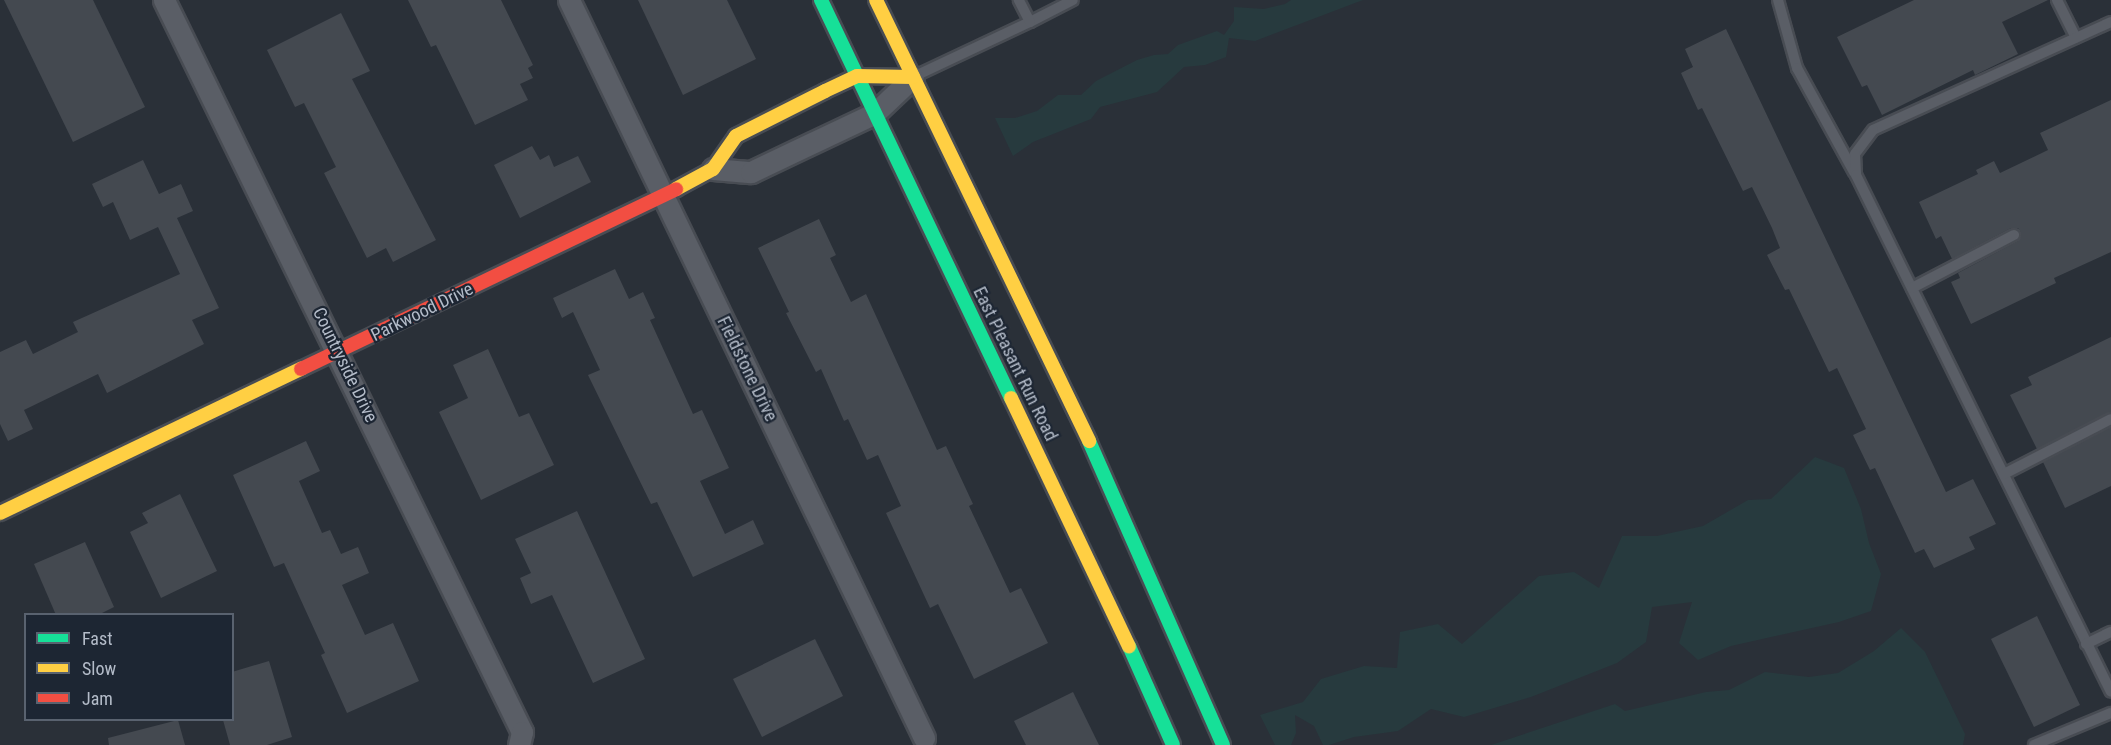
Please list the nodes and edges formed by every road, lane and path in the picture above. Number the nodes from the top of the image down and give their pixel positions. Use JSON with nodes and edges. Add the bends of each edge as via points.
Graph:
{"nodes":[{"id":1,"x":164,"y":0,"type":"edge"},
{"id":2,"x":569,"y":0,"type":"edge"},
{"id":3,"x":821,"y":0,"type":"edge"},
{"id":4,"x":876,"y":0,"type":"edge"},
{"id":5,"x":1019,"y":0,"type":"edge"},
{"id":6,"x":1072,"y":0,"type":"edge"},
{"id":7,"x":1778,"y":0,"type":"edge"},
{"id":8,"x":2057,"y":0,"type":"edge"},
{"id":9,"x":1030,"y":22,"type":"junction"},
{"id":10,"x":2111,"y":22,"type":"edge"},
{"id":11,"x":2076,"y":38,"type":"junction"},
{"id":12,"x":857,"y":76,"type":"junction"},
{"id":13,"x":913,"y":77,"type":"junction"},
{"id":14,"x":875,"y":113,"type":"junction"},
{"id":15,"x":713,"y":170,"type":"junction"},
{"id":16,"x":1856,"y":175,"type":"junction"},
{"id":17,"x":664,"y":196,"type":"junction"},
{"id":18,"x":2014,"y":236,"type":"dead end"},
{"id":19,"x":1912,"y":288,"type":"junction"},
{"id":20,"x":338,"y":352,"type":"junction"},
{"id":21,"x":2111,"y":418,"type":"edge"},
{"id":22,"x":2004,"y":474,"type":"junction"},
{"id":23,"x":0,"y":513,"type":"edge"},
{"id":24,"x":2111,"y":632,"type":"edge"},
{"id":25,"x":2086,"y":644,"type":"junction"},
{"id":26,"x":2111,"y":692,"type":"edge"},
{"id":27,"x":2111,"y":713,"type":"edge"},
{"id":28,"x":520,"y":738,"type":"edge"},
{"id":29,"x":924,"y":738,"type":"dead end"},
{"id":30,"x":1173,"y":745,"type":"edge"},
{"id":31,"x":1223,"y":745,"type":"edge"},
{"id":32,"x":2034,"y":745,"type":"edge"}],
"edges":[{"from":1,"to":20,"type":"street","name":"Countryside Drive"},
{"from":2,"to":17,"type":"street","name":"Fieldstone Drive"},
{"from":3,"to":12,"type":"main road","name":"East Pleasant Run Road"},
{"from":4,"to":13,"type":"main road","name":"East Pleasant Run Road"},
{"from":5,"to":9,"type":"lane"},
{"from":6,"to":9,"type":"lane"},
{"from":7,"to":16,"type":"lane","via":[[1797,68]]},
{"from":8,"to":11,"type":"lane"},
{"from":9,"to":13,"type":"lane"},
{"from":10,"to":11,"type":"lane"},
{"from":11,"to":16,"type":"lane","via":[[1873,130],[1855,154]]},
{"from":12,"to":13,"type":"main road","name":"Parkwood Drive"},
{"from":12,"to":14,"type":"main road","name":"East Pleasant Run Road"},
{"from":12,"to":15,"type":"main road","name":"Parkwood Drive","via":[[736,135]]},
{"from":13,"to":14,"type":"street"},
{"from":13,"to":31,"type":"main road","name":"East Pleasant Run Road","via":[[1111,488]]},
{"from":14,"to":15,"type":"street","via":[[751,172]]},
{"from":14,"to":30,"type":"main road","name":"East Pleasant Run Road"},
{"from":15,"to":17,"type":"main road","name":"Parkwood Drive"},
{"from":16,"to":19,"type":"lane"},
{"from":17,"to":20,"type":"main road","name":"Parkwood Drive"},
{"from":17,"to":29,"type":"street","name":"Fieldstone Drive"},
{"from":18,"to":19,"type":"lane"},
{"from":19,"to":22,"type":"lane"},
{"from":20,"to":23,"type":"main road","name":"Parkwood Drive"},
{"from":20,"to":28,"type":"street","name":"Countryside Drive"},
{"from":21,"to":22,"type":"lane"},
{"from":22,"to":25,"type":"lane"},
{"from":24,"to":25,"type":"lane"},
{"from":25,"to":26,"type":"lane"},
{"from":27,"to":32,"type":"lane"}]}
